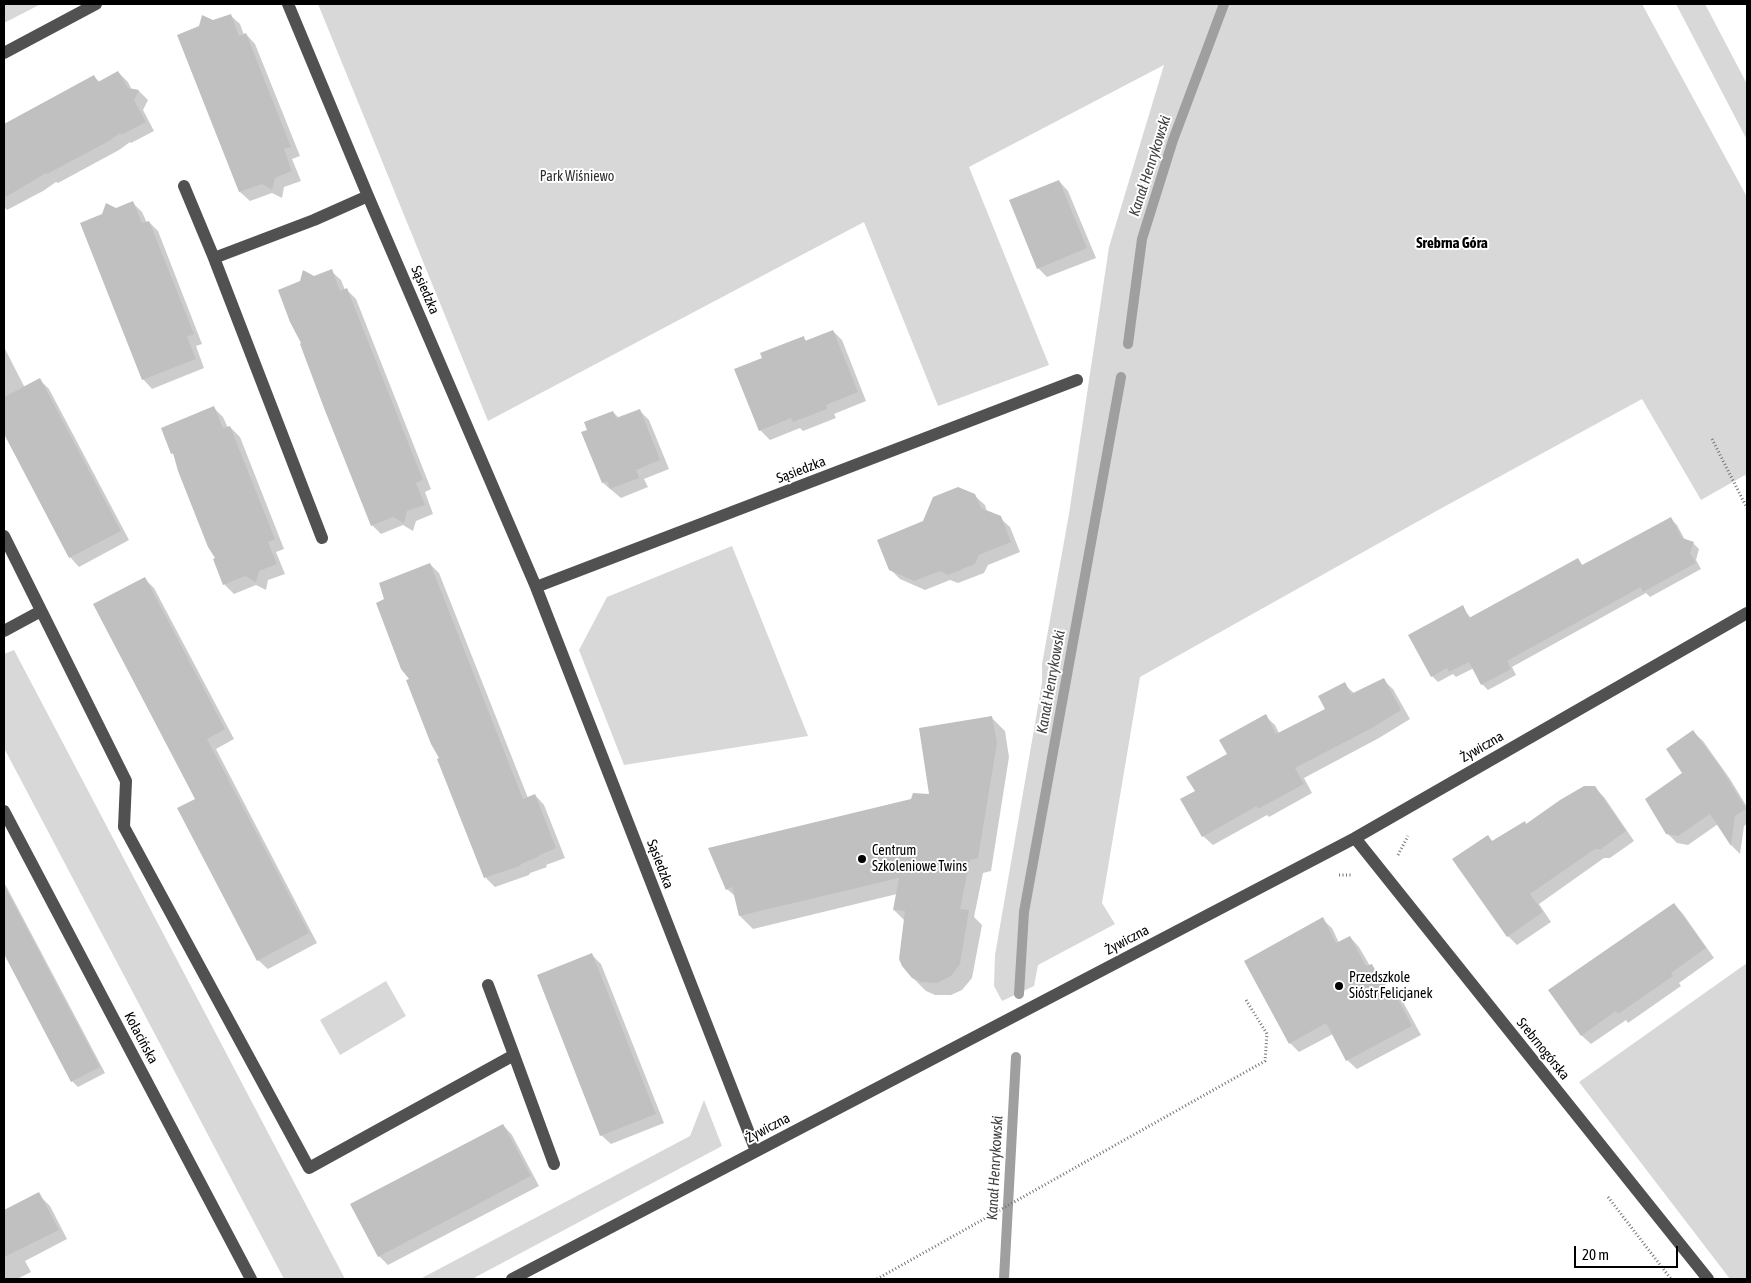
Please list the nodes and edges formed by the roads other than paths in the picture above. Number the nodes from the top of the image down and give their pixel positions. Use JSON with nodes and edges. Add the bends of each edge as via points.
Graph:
{"nodes":[{"id":1,"x":96,"y":4,"type":"edge"},
{"id":2,"x":288,"y":4,"type":"edge"},
{"id":3,"x":4,"y":53,"type":"edge"},
{"id":4,"x":184,"y":186,"type":"dead end"},
{"id":5,"x":368,"y":196,"type":"junction"},
{"id":6,"x":214,"y":258,"type":"junction"},
{"id":7,"x":1077,"y":380,"type":"dead end"},
{"id":8,"x":4,"y":536,"type":"edge"},
{"id":9,"x":322,"y":538,"type":"dead end"},
{"id":10,"x":536,"y":587,"type":"junction"},
{"id":11,"x":41,"y":611,"type":"junction"},
{"id":12,"x":1747,"y":613,"type":"edge"},
{"id":13,"x":4,"y":631,"type":"edge"},
{"id":14,"x":4,"y":811,"type":"edge"},
{"id":15,"x":1355,"y":838,"type":"junction"},
{"id":16,"x":488,"y":985,"type":"dead end"},
{"id":17,"x":514,"y":1055,"type":"junction"},
{"id":18,"x":756,"y":1151,"type":"junction"},
{"id":19,"x":554,"y":1164,"type":"dead end"},
{"id":20,"x":251,"y":1279,"type":"edge"},
{"id":21,"x":512,"y":1279,"type":"edge"},
{"id":22,"x":1708,"y":1279,"type":"edge"}],
"edges":[{"from":1,"to":3,"type":"street"},
{"from":2,"to":5,"type":"street","name":"Sąsiedzka"},
{"from":4,"to":6,"type":"street"},
{"from":5,"to":6,"type":"street"},
{"from":5,"to":10,"type":"street","name":"Sąsiedzka"},
{"from":6,"to":9,"type":"street"},
{"from":7,"to":10,"type":"street","name":"Sąsiedzka"},
{"from":8,"to":11,"type":"street"},
{"from":10,"to":18,"type":"street","name":"Sąsiedzka"},
{"from":11,"to":13,"type":"street"},
{"from":11,"to":17,"type":"street","via":[[126,782],[124,827],[309,1168]]},
{"from":12,"to":15,"type":"street","name":"Żywiczna"},
{"from":14,"to":20,"type":"street","name":"Kołacińska"},
{"from":15,"to":18,"type":"street","name":"Żywiczna"},
{"from":15,"to":22,"type":"street","name":"Srebrnogórska"},
{"from":16,"to":17,"type":"street"},
{"from":17,"to":19,"type":"street"},
{"from":18,"to":21,"type":"street","name":"Żywiczna"}]}
